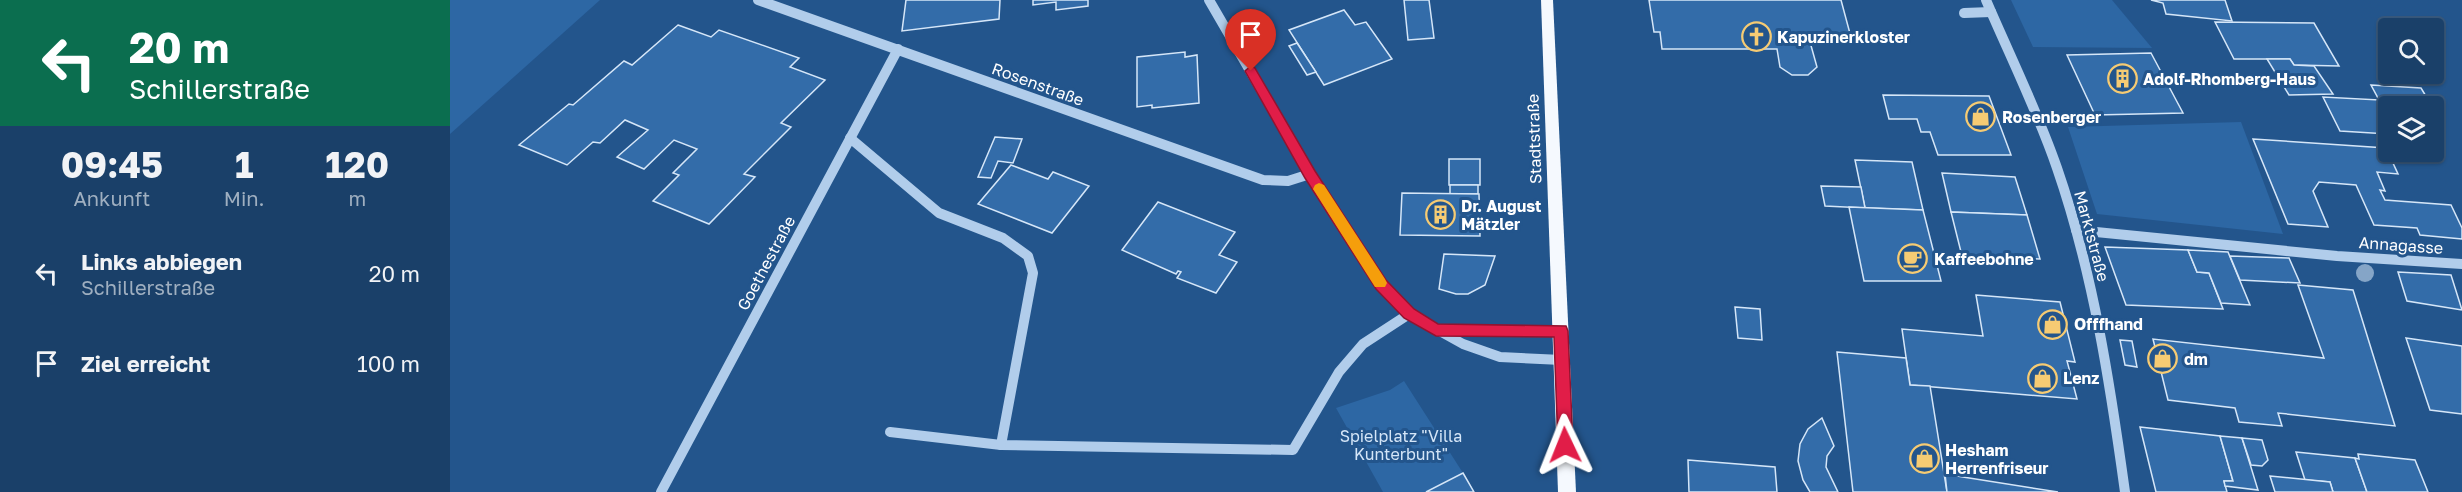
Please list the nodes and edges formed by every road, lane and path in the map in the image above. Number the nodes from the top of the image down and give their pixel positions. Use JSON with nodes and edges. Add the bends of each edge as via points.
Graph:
{"nodes":[{"id":1,"x":758,"y":0,"type":"edge"},
{"id":2,"x":1209,"y":0,"type":"edge"},
{"id":3,"x":1547,"y":0,"type":"edge"},
{"id":4,"x":1986,"y":0,"type":"edge"},
{"id":5,"x":1991,"y":12,"type":"junction"},
{"id":6,"x":1964,"y":13,"type":"dead end"},
{"id":7,"x":898,"y":49,"type":"junction"},
{"id":8,"x":850,"y":138,"type":"junction"},
{"id":9,"x":1310,"y":174,"type":"junction"},
{"id":10,"x":2076,"y":230,"type":"junction"},
{"id":11,"x":2462,"y":264,"type":"edge"},
{"id":12,"x":1409,"y":314,"type":"junction"},
{"id":13,"x":1436,"y":330,"type":"junction"},
{"id":14,"x":1561,"y":331,"type":"junction"},
{"id":15,"x":1562,"y":360,"type":"junction"},
{"id":16,"x":890,"y":432,"type":"dead end"},
{"id":17,"x":1001,"y":445,"type":"junction"},
{"id":18,"x":661,"y":492,"type":"edge"},
{"id":19,"x":1567,"y":492,"type":"edge"},
{"id":20,"x":2125,"y":492,"type":"edge"}],
"edges":[{"from":1,"to":7,"type":"street","name":"Rosenstraße"},
{"from":2,"to":9,"type":"street"},
{"from":3,"to":14,"type":"main road","name":"Stadtstraße"},
{"from":4,"to":5,"type":"street","name":"Marktstraße"},
{"from":5,"to":6,"type":"street"},
{"from":5,"to":10,"type":"street","name":"Marktstraße","via":[[2036,112]]},
{"from":7,"to":8,"type":"street","name":"Goethestraße"},
{"from":7,"to":9,"type":"street","name":"Rosenstraße","via":[[1263,180],[1288,181]]},
{"from":8,"to":17,"type":"street","via":[[939,213],[1003,238],[1028,256],[1033,273]]},
{"from":8,"to":18,"type":"street","name":"Goethestraße"},
{"from":9,"to":12,"type":"street","via":[[1381,285]]},
{"from":10,"to":11,"type":"street","name":"Annagasse"},
{"from":10,"to":20,"type":"street","name":"Marktstraße","via":[[2098,319]]},
{"from":12,"to":13,"type":"street"},
{"from":12,"to":17,"type":"street","via":[[1363,344],[1345,365],[1293,450]]},
{"from":13,"to":14,"type":"street"},
{"from":13,"to":15,"type":"street","via":[[1500,357]]},
{"from":14,"to":15,"type":"main road","name":"Stadtstraße"},
{"from":15,"to":19,"type":"main road","name":"Stadtstraße"},
{"from":16,"to":17,"type":"street"}]}
